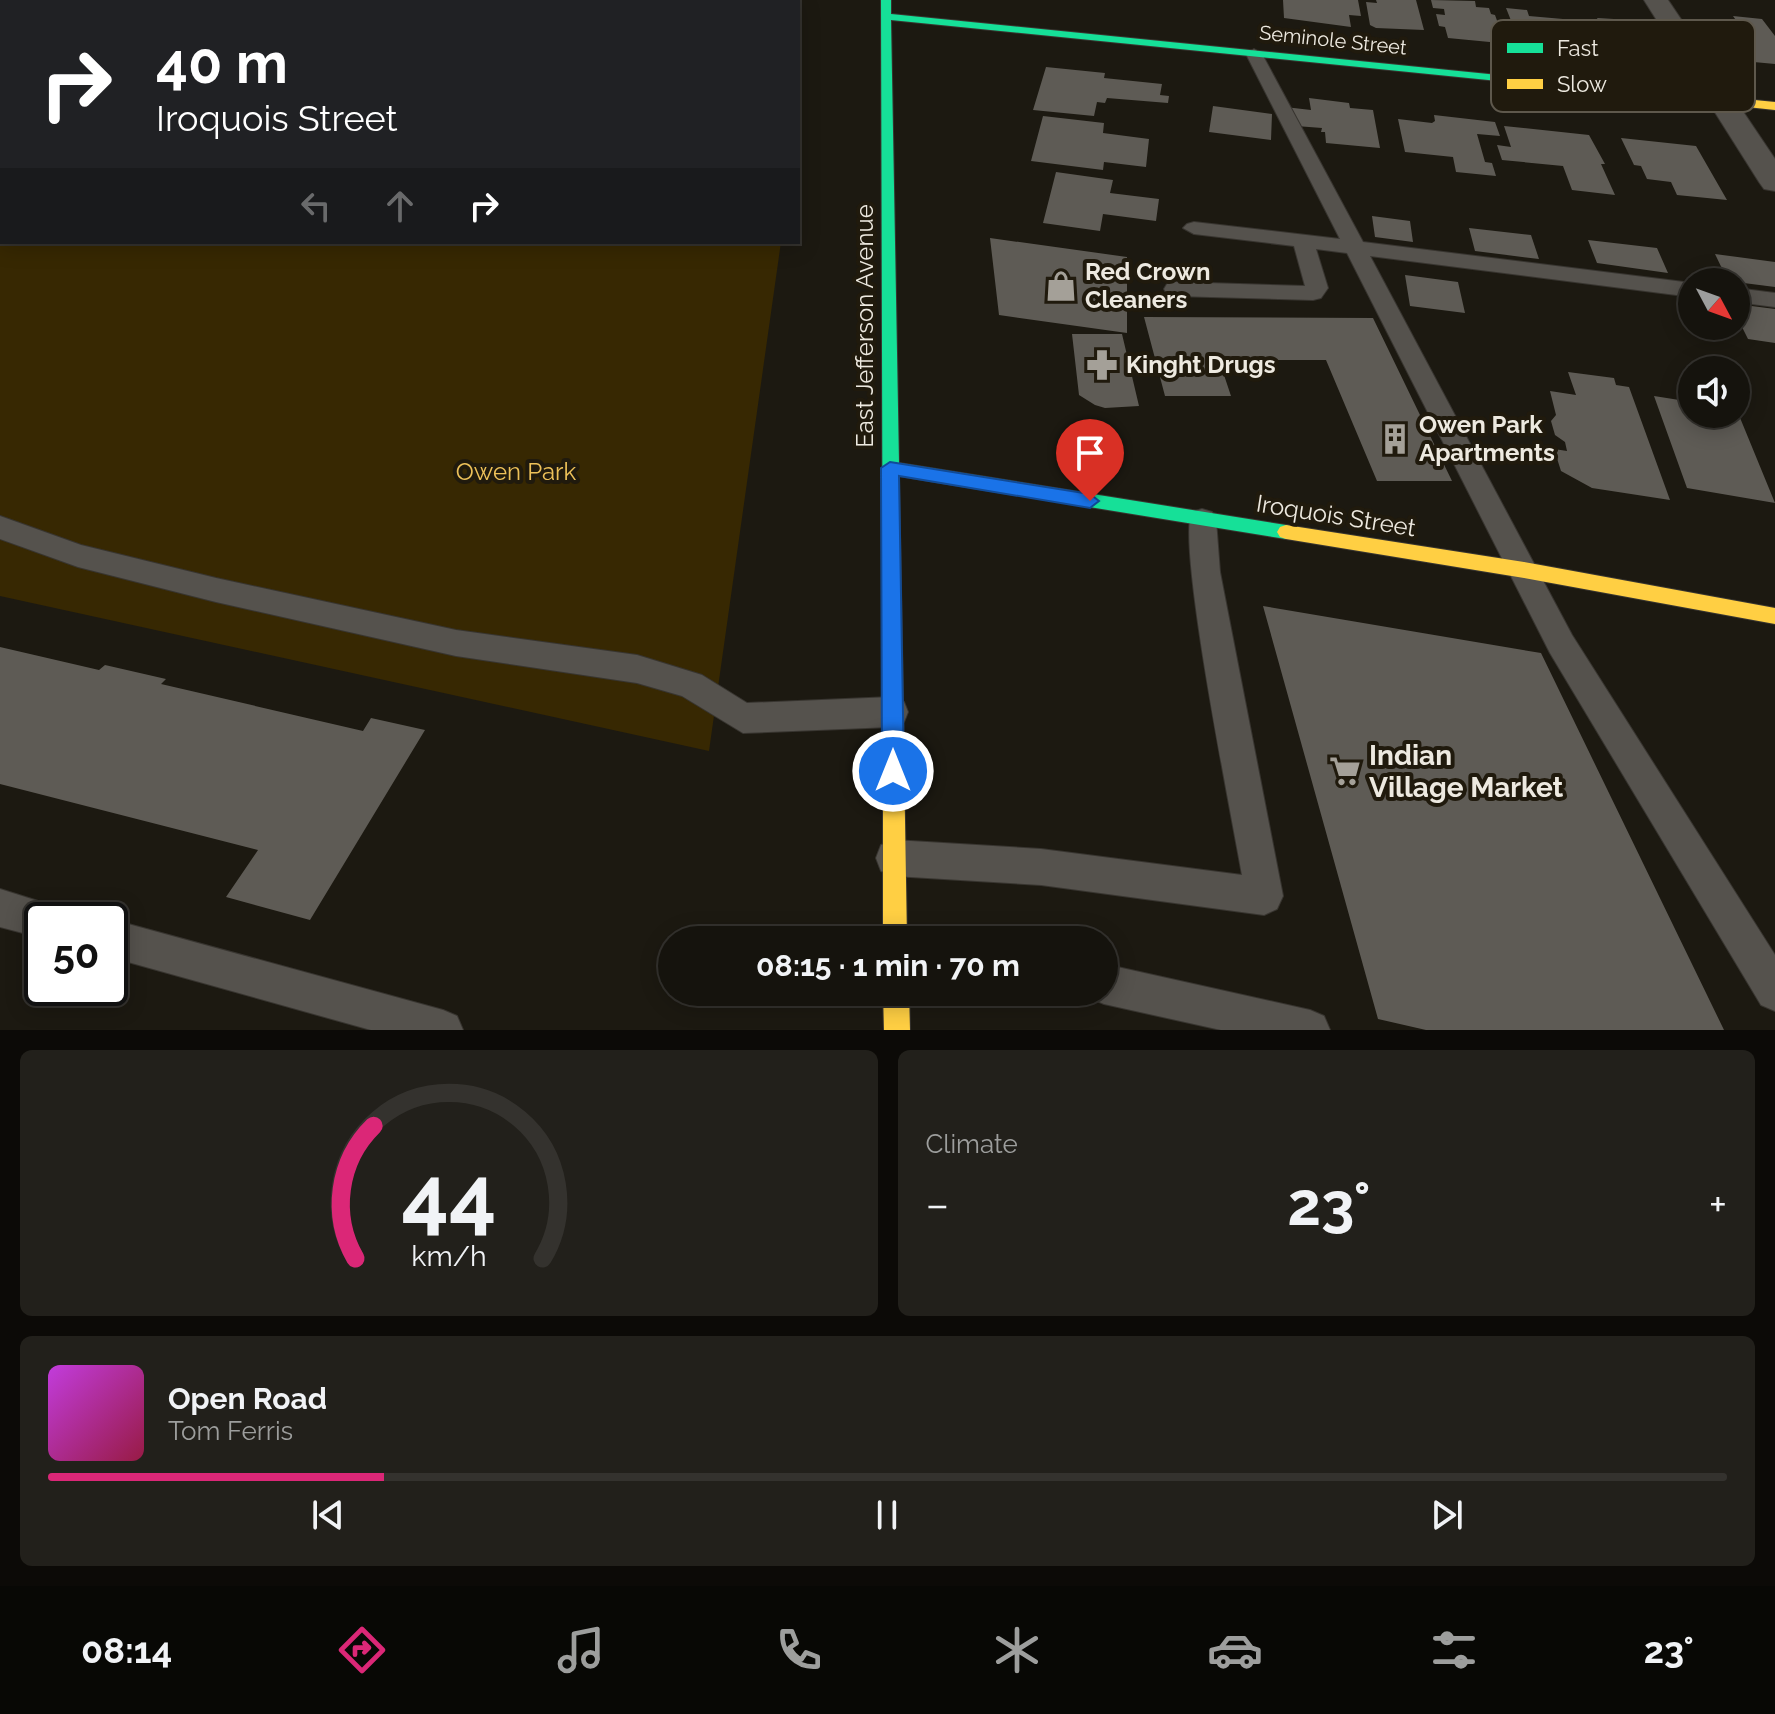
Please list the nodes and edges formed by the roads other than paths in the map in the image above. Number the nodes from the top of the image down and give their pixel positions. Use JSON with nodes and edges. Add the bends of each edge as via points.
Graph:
{"nodes":[{"id":1,"x":1656,"y":0,"type":"edge"},
{"id":2,"x":887,"y":9,"type":"edge"},
{"id":3,"x":1669,"y":20,"type":"edge"},
{"id":4,"x":1254,"y":54,"type":"junction"},
{"id":5,"x":1491,"y":77,"type":"edge"},
{"id":6,"x":1755,"y":104,"type":"edge"},
{"id":7,"x":1775,"y":106,"type":"edge"},
{"id":8,"x":1730,"y":112,"type":"edge"},
{"id":9,"x":1775,"y":182,"type":"edge"},
{"id":10,"x":1194,"y":228,"type":"dead end"},
{"id":11,"x":1303,"y":241,"type":"junction"},
{"id":12,"x":1356,"y":246,"type":"junction"},
{"id":13,"x":1678,"y":288,"type":"edge"},
{"id":14,"x":1175,"y":289,"type":"dead end"},
{"id":15,"x":1750,"y":297,"type":"edge"},
{"id":16,"x":1775,"y":300,"type":"edge"},
{"id":17,"x":890,"y":468,"type":"junction"},
{"id":18,"x":1202,"y":520,"type":"junction"},
{"id":19,"x":0,"y":527,"type":"edge"},
{"id":20,"x":1524,"y":570,"type":"junction"},
{"id":21,"x":1775,"y":616,"type":"edge"},
{"id":22,"x":892,"y":712,"type":"junction"},
{"id":23,"x":894,"y":858,"type":"junction"},
{"id":24,"x":0,"y":908,"type":"edge"},
{"id":25,"x":24,"y":915,"type":"edge"},
{"id":26,"x":895,"y":926,"type":"edge"},
{"id":27,"x":128,"y":943,"type":"edge"},
{"id":28,"x":1118,"y":987,"type":"edge"},
{"id":29,"x":1775,"y":991,"type":"edge"},
{"id":30,"x":896,"y":1006,"type":"edge"},
{"id":31,"x":443,"y":1030,"type":"edge"},
{"id":32,"x":897,"y":1030,"type":"edge"},
{"id":33,"x":1310,"y":1030,"type":"edge"}],
"edges":[{"from":1,"to":3,"type":"street"},
{"from":2,"to":4,"type":"street","name":"Seminole Street"},
{"from":2,"to":17,"type":"street","name":"East Jefferson Avenue"},
{"from":4,"to":5,"type":"street","name":"Seminole Street"},
{"from":4,"to":12,"type":"lane"},
{"from":6,"to":7,"type":"street","name":"Seminole Street"},
{"from":8,"to":9,"type":"street"},
{"from":10,"to":11,"type":"lane"},
{"from":11,"to":12,"type":"lane"},
{"from":11,"to":14,"type":"lane","via":[[1317,288],[1313,293]]},
{"from":12,"to":13,"type":"lane"},
{"from":12,"to":20,"type":"lane"},
{"from":15,"to":16,"type":"lane"},
{"from":17,"to":18,"type":"street","name":"Iroquois Street"},
{"from":17,"to":22,"type":"street","name":"East Jefferson Avenue"},
{"from":18,"to":20,"type":"street","name":"Iroquois Street"},
{"from":18,"to":23,"type":"lane","via":[[1205,572],[1264,896],[1041,867]]},
{"from":19,"to":22,"type":"lane","via":[[78,556],[216,590],[456,643],[637,669],[691,685],[743,718]]},
{"from":20,"to":21,"type":"street","name":"Iroquois Street"},
{"from":20,"to":29,"type":"lane","via":[[1561,644]]},
{"from":22,"to":23,"type":"street","name":"East Jefferson Avenue"},
{"from":23,"to":26,"type":"street","name":"East Jefferson Avenue"},
{"from":24,"to":25,"type":"lane"},
{"from":27,"to":31,"type":"lane"},
{"from":28,"to":33,"type":"lane"},
{"from":30,"to":32,"type":"street"}]}
